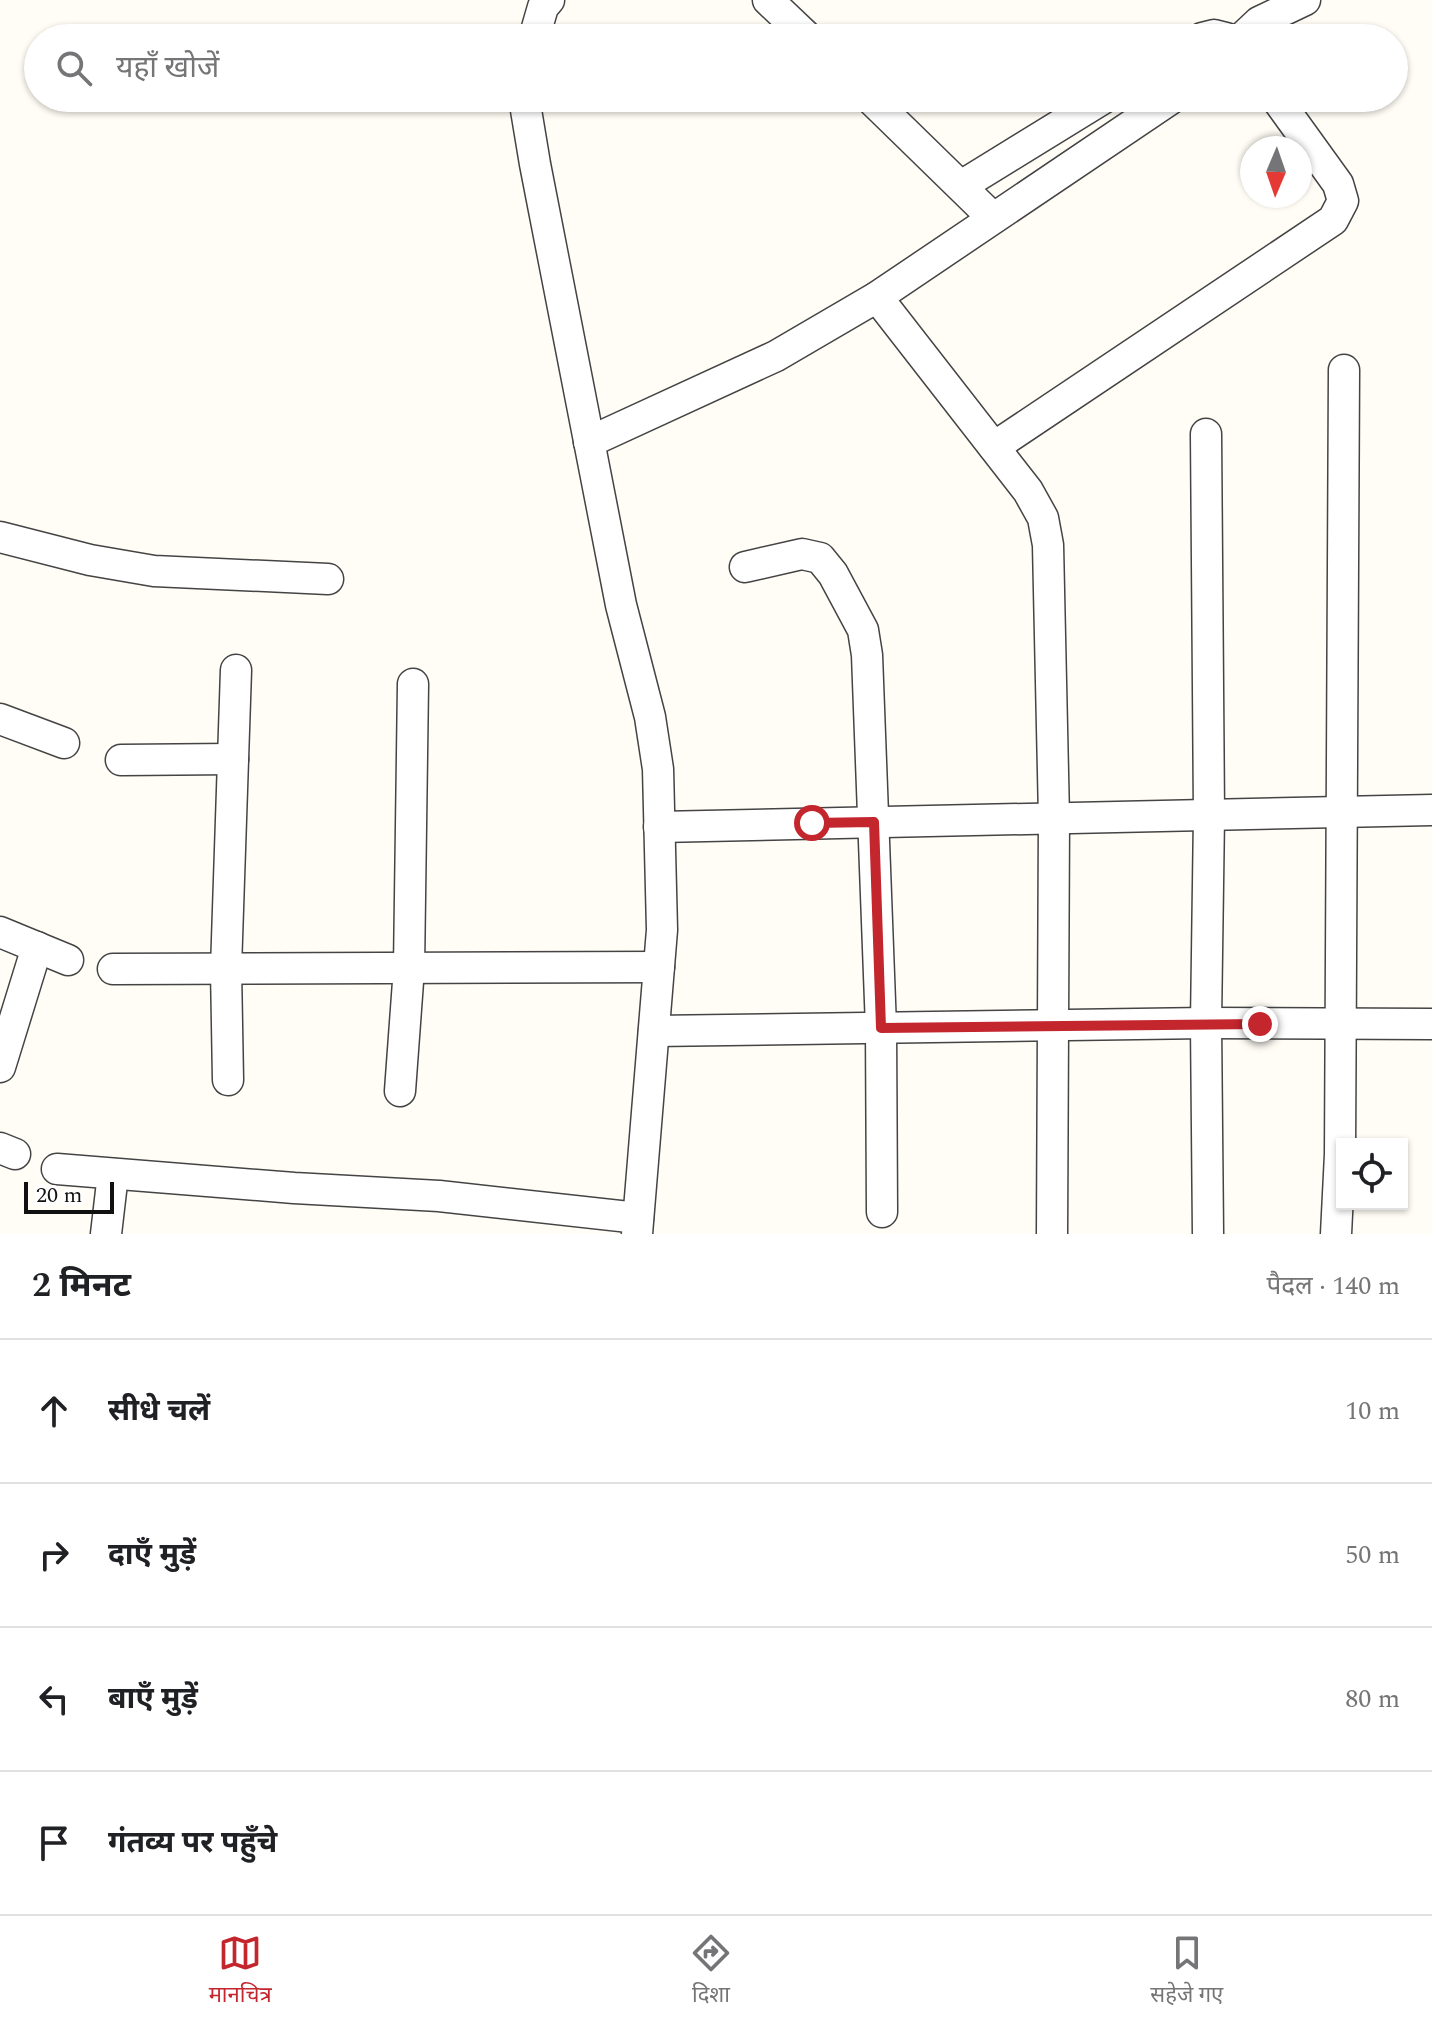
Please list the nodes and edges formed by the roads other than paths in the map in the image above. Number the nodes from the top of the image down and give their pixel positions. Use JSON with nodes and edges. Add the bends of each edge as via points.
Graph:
{"nodes":[{"id":1,"x":549,"y":0,"type":"edge"},
{"id":2,"x":768,"y":0,"type":"edge"},
{"id":3,"x":1305,"y":0,"type":"edge"},
{"id":4,"x":538,"y":24,"type":"edge"},
{"id":5,"x":793,"y":24,"type":"edge"},
{"id":6,"x":1257,"y":24,"type":"edge"},
{"id":7,"x":526,"y":112,"type":"edge"},
{"id":8,"x":884,"y":112,"type":"edge"},
{"id":9,"x":1081,"y":112,"type":"edge"},
{"id":10,"x":1151,"y":112,"type":"edge"},
{"id":11,"x":1286,"y":112,"type":"edge"},
{"id":12,"x":961,"y":186,"type":"junction"},
{"id":13,"x":993,"y":218,"type":"junction"},
{"id":14,"x":877,"y":297,"type":"junction"},
{"id":15,"x":1344,"y":370,"type":"dead end"},
{"id":16,"x":1206,"y":434,"type":"dead end"},
{"id":17,"x":589,"y":442,"type":"junction"},
{"id":18,"x":994,"y":447,"type":"junction"},
{"id":19,"x":0,"y":537,"type":"edge"},
{"id":20,"x":745,"y":567,"type":"dead end"},
{"id":21,"x":328,"y":579,"type":"dead end"},
{"id":22,"x":236,"y":670,"type":"dead end"},
{"id":23,"x":413,"y":684,"type":"dead end"},
{"id":24,"x":0,"y":719,"type":"edge"},
{"id":25,"x":64,"y":743,"type":"dead end"},
{"id":26,"x":233,"y":759,"type":"junction"},
{"id":27,"x":121,"y":760,"type":"dead end"},
{"id":28,"x":1432,"y":810,"type":"edge"},
{"id":29,"x":1341,"y":812,"type":"junction"},
{"id":30,"x":1209,"y":815,"type":"junction"},
{"id":31,"x":1054,"y":818,"type":"junction"},
{"id":32,"x":874,"y":822,"type":"junction"},
{"id":33,"x":659,"y":827,"type":"junction"},
{"id":34,"x":0,"y":932,"type":"edge"},
{"id":35,"x":37,"y":947,"type":"junction"},
{"id":36,"x":68,"y":960,"type":"dead end"},
{"id":37,"x":659,"y":967,"type":"junction"},
{"id":38,"x":409,"y":968,"type":"junction"},
{"id":39,"x":113,"y":969,"type":"dead end"},
{"id":40,"x":226,"y":969,"type":"junction"},
{"id":41,"x":1206,"y":1023,"type":"junction"},
{"id":42,"x":1340,"y":1024,"type":"junction"},
{"id":43,"x":1432,"y":1024,"type":"edge"},
{"id":44,"x":1051,"y":1025,"type":"junction"},
{"id":45,"x":881,"y":1028,"type":"junction"},
{"id":46,"x":654,"y":1031,"type":"junction"},
{"id":47,"x":0,"y":1067,"type":"edge"},
{"id":48,"x":228,"y":1080,"type":"dead end"},
{"id":49,"x":400,"y":1091,"type":"dead end"},
{"id":50,"x":57,"y":1169,"type":"dead end"},
{"id":51,"x":113,"y":1174,"type":"junction"},
{"id":52,"x":882,"y":1212,"type":"dead end"},
{"id":53,"x":638,"y":1226,"type":"edge"},
{"id":54,"x":106,"y":1234,"type":"edge"},
{"id":55,"x":1052,"y":1234,"type":"edge"},
{"id":56,"x":1208,"y":1234,"type":"edge"},
{"id":57,"x":1336,"y":1234,"type":"edge"}],
"edges":[{"from":1,"to":4,"type":"street"},
{"from":2,"to":5,"type":"street"},
{"from":3,"to":6,"type":"street"},
{"from":7,"to":17,"type":"street"},
{"from":8,"to":12,"type":"street"},
{"from":9,"to":12,"type":"street"},
{"from":10,"to":13,"type":"street"},
{"from":11,"to":18,"type":"street","via":[[1338,184],[1343,201],[1333,220]]},
{"from":12,"to":13,"type":"street"},
{"from":13,"to":14,"type":"street"},
{"from":14,"to":17,"type":"street","via":[[776,356]]},
{"from":14,"to":18,"type":"street"},
{"from":15,"to":29,"type":"street"},
{"from":16,"to":30,"type":"street"},
{"from":17,"to":33,"type":"street","via":[[621,605],[650,717]]},
{"from":18,"to":31,"type":"street","via":[[1043,518],[1048,545]]},
{"from":19,"to":21,"type":"street","via":[[154,571]]},
{"from":20,"to":32,"type":"street","via":[[802,554],[820,558],[863,630]]},
{"from":22,"to":26,"type":"street"},
{"from":23,"to":38,"type":"street"},
{"from":24,"to":25,"type":"street"},
{"from":26,"to":27,"type":"street"},
{"from":26,"to":40,"type":"street"},
{"from":28,"to":29,"type":"street"},
{"from":29,"to":30,"type":"street"},
{"from":29,"to":42,"type":"street"},
{"from":30,"to":31,"type":"street"},
{"from":30,"to":41,"type":"street"},
{"from":31,"to":32,"type":"street"},
{"from":31,"to":44,"type":"street"},
{"from":32,"to":33,"type":"street"},
{"from":32,"to":45,"type":"street"},
{"from":33,"to":37,"type":"street"},
{"from":34,"to":35,"type":"street"},
{"from":35,"to":36,"type":"street"},
{"from":35,"to":47,"type":"street"},
{"from":37,"to":38,"type":"street"},
{"from":37,"to":46,"type":"street"},
{"from":38,"to":40,"type":"street"},
{"from":38,"to":49,"type":"street"},
{"from":39,"to":40,"type":"street"},
{"from":40,"to":48,"type":"street"},
{"from":41,"to":42,"type":"street"},
{"from":41,"to":44,"type":"street"},
{"from":41,"to":56,"type":"street"},
{"from":42,"to":43,"type":"street"},
{"from":42,"to":57,"type":"street"},
{"from":44,"to":45,"type":"street"},
{"from":44,"to":55,"type":"street"},
{"from":45,"to":46,"type":"street"},
{"from":45,"to":52,"type":"street"},
{"from":46,"to":53,"type":"street"},
{"from":50,"to":51,"type":"street"},
{"from":51,"to":53,"type":"street","via":[[439,1196]]},
{"from":51,"to":54,"type":"street"}]}
